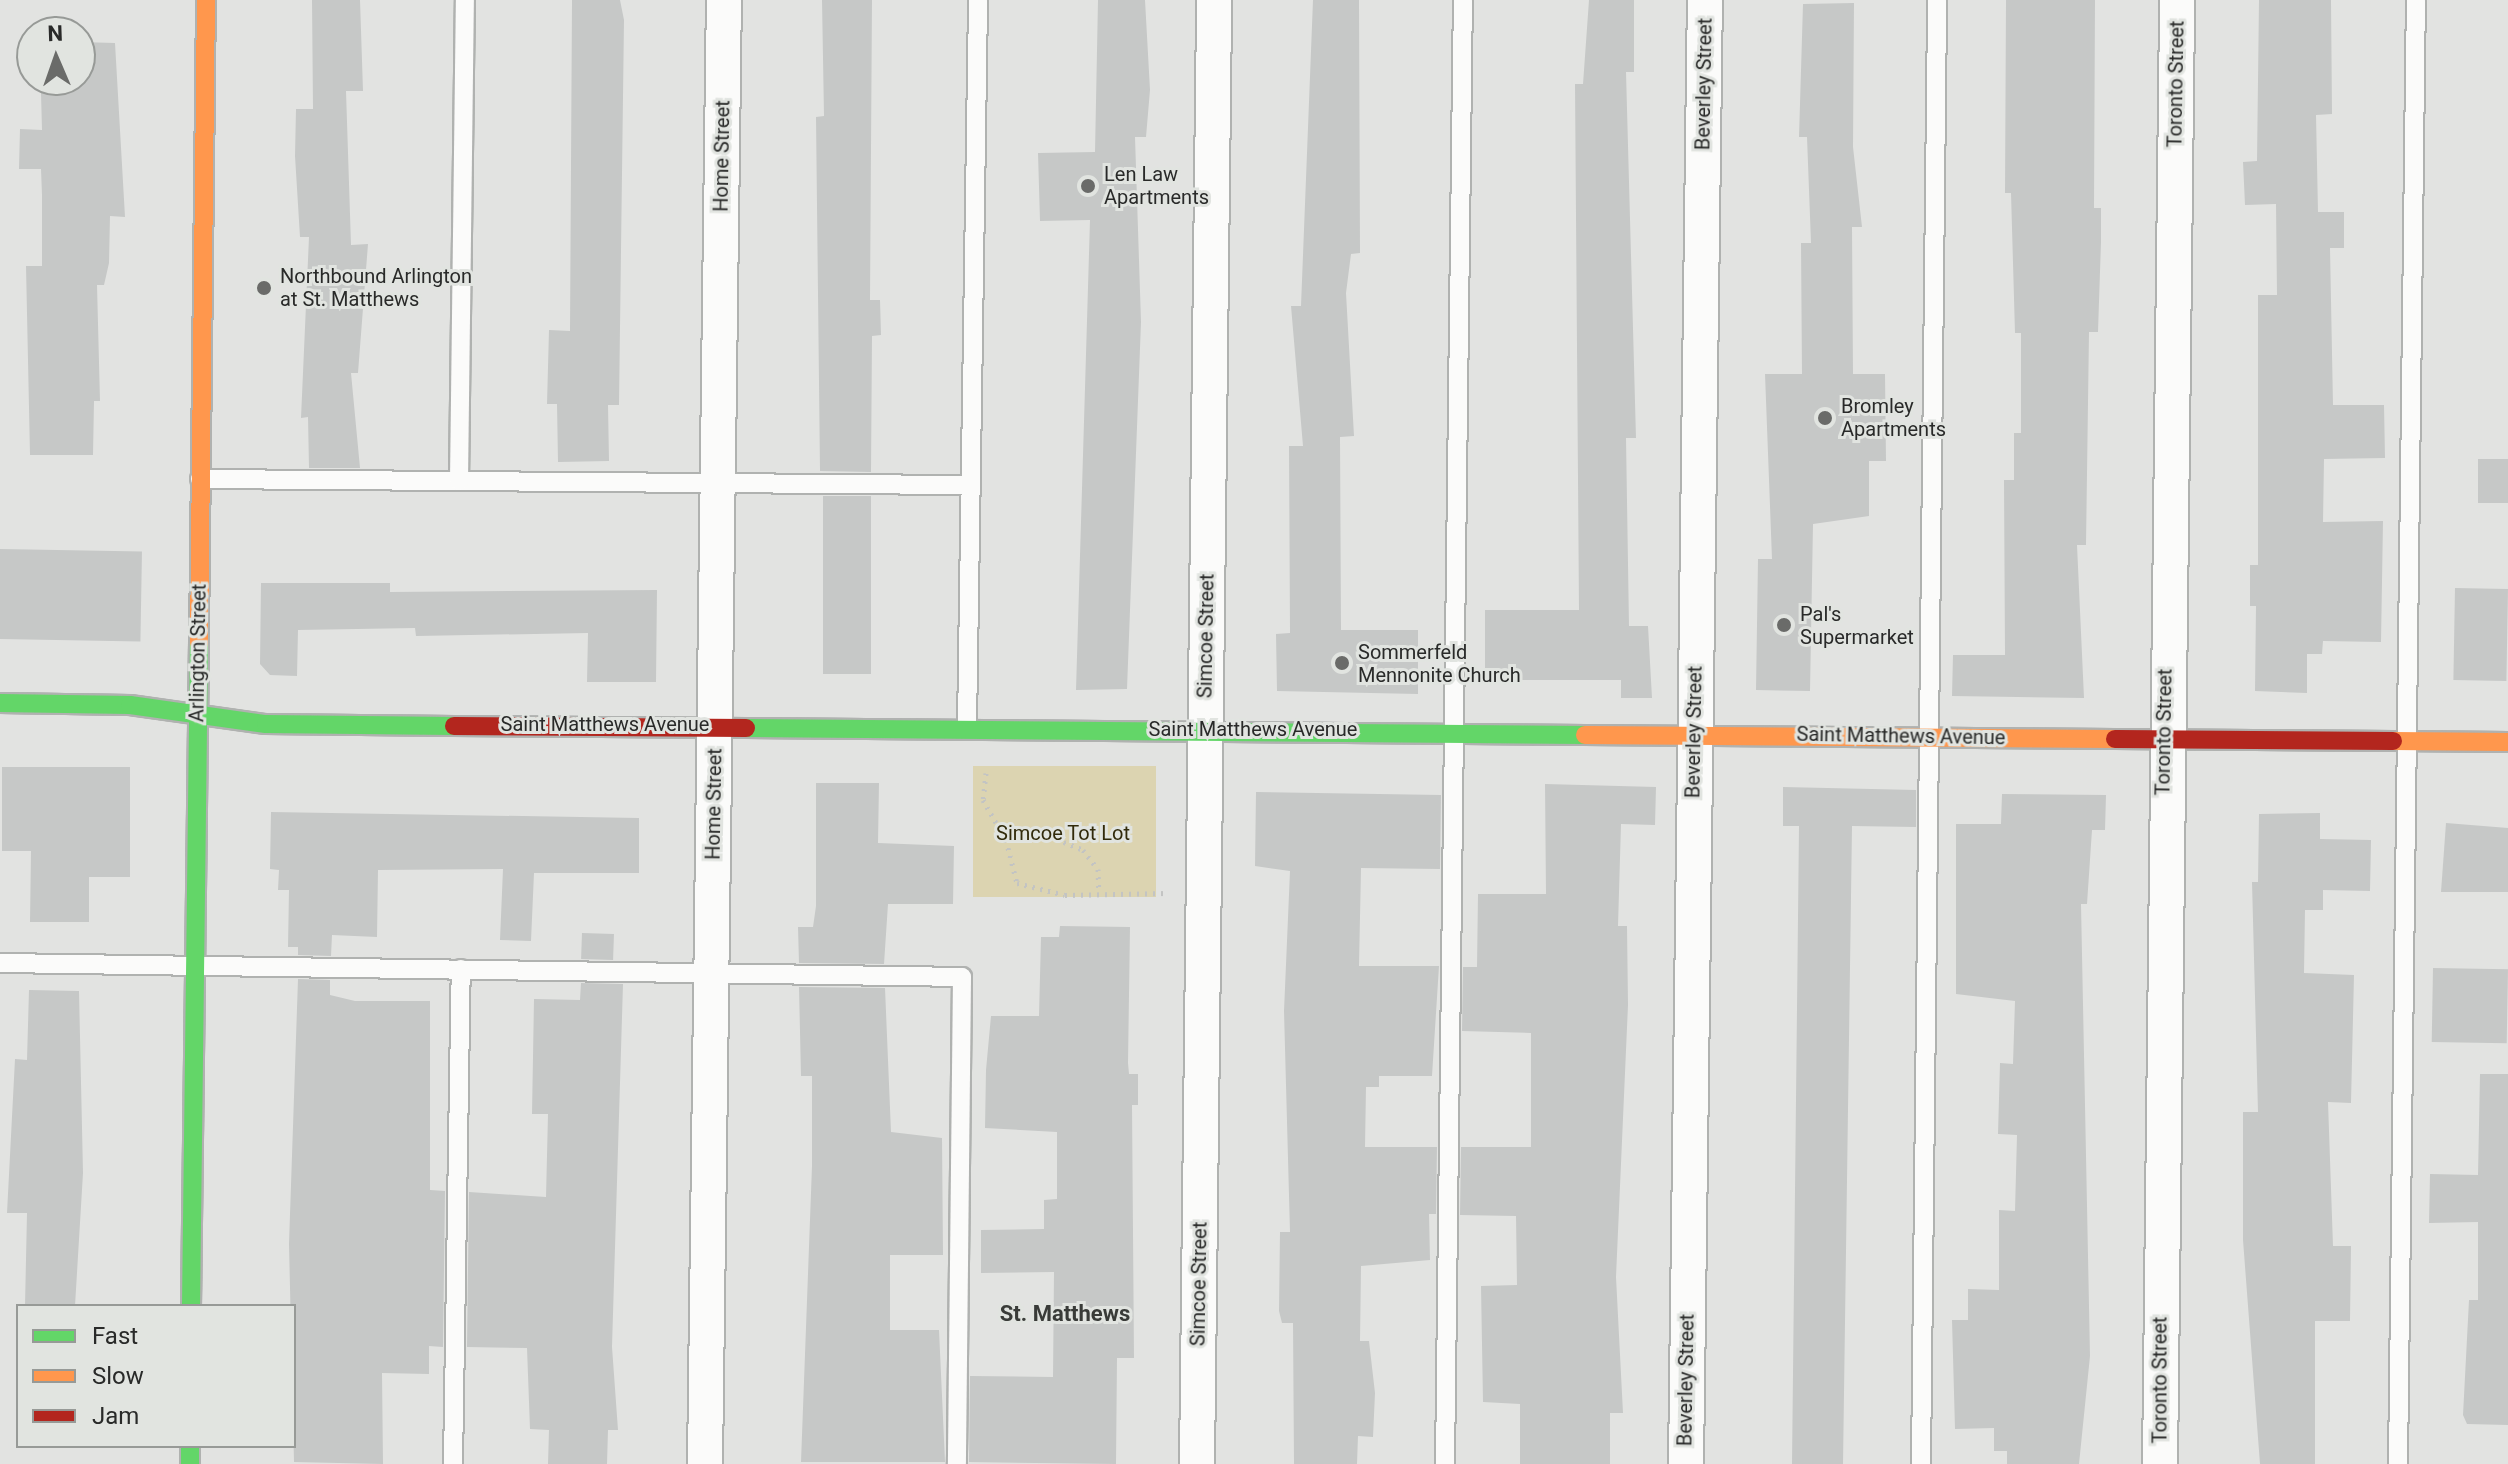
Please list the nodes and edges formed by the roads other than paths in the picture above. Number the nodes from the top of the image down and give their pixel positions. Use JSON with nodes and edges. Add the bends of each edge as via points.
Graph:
{"nodes":[{"id":1,"x":206,"y":0,"type":"edge"},
{"id":2,"x":465,"y":0,"type":"edge"},
{"id":3,"x":724,"y":0,"type":"edge"},
{"id":4,"x":978,"y":0,"type":"edge"},
{"id":5,"x":1214,"y":0,"type":"edge"},
{"id":6,"x":1463,"y":0,"type":"edge"},
{"id":7,"x":1705,"y":0,"type":"edge"},
{"id":8,"x":1937,"y":0,"type":"edge"},
{"id":9,"x":2177,"y":0,"type":"edge"},
{"id":10,"x":2416,"y":0,"type":"edge"},
{"id":11,"x":200,"y":479,"type":"junction"},
{"id":12,"x":459,"y":481,"type":"junction"},
{"id":13,"x":718,"y":484,"type":"junction"},
{"id":14,"x":971,"y":485,"type":"junction"},
{"id":15,"x":0,"y":703,"type":"edge"},
{"id":16,"x":197,"y":715,"type":"junction"},
{"id":17,"x":715,"y":724,"type":"junction"},
{"id":18,"x":967,"y":727,"type":"junction"},
{"id":19,"x":1204,"y":728,"type":"junction"},
{"id":20,"x":1454,"y":730,"type":"junction"},
{"id":21,"x":1694,"y":733,"type":"junction"},
{"id":22,"x":1927,"y":737,"type":"junction"},
{"id":23,"x":2164,"y":740,"type":"junction"},
{"id":24,"x":2408,"y":742,"type":"junction"},
{"id":25,"x":2508,"y":742,"type":"edge"},
{"id":26,"x":0,"y":963,"type":"edge"},
{"id":27,"x":194,"y":966,"type":"junction"},
{"id":28,"x":461,"y":969,"type":"junction"},
{"id":29,"x":712,"y":973,"type":"junction"},
{"id":30,"x":191,"y":1304,"type":"edge"},
{"id":31,"x":453,"y":1464,"type":"edge"},
{"id":32,"x":705,"y":1464,"type":"edge"},
{"id":33,"x":957,"y":1464,"type":"edge"},
{"id":34,"x":1197,"y":1464,"type":"edge"},
{"id":35,"x":1445,"y":1464,"type":"edge"},
{"id":36,"x":1686,"y":1464,"type":"edge"},
{"id":37,"x":1921,"y":1464,"type":"edge"},
{"id":38,"x":2160,"y":1464,"type":"edge"},
{"id":39,"x":2398,"y":1464,"type":"edge"}],
"edges":[{"from":1,"to":11,"type":"street","name":"Arlington Street"},
{"from":2,"to":12,"type":"lane"},
{"from":3,"to":13,"type":"street","name":"Home Street"},
{"from":4,"to":14,"type":"lane"},
{"from":5,"to":19,"type":"street","name":"Simcoe Street"},
{"from":6,"to":20,"type":"lane"},
{"from":7,"to":21,"type":"street","name":"Beverley Street"},
{"from":8,"to":22,"type":"lane"},
{"from":9,"to":23,"type":"street","name":"Toronto Street"},
{"from":10,"to":24,"type":"lane"},
{"from":11,"to":12,"type":"lane"},
{"from":11,"to":16,"type":"street","name":"Arlington Street"},
{"from":12,"to":13,"type":"lane"},
{"from":13,"to":14,"type":"lane"},
{"from":13,"to":17,"type":"street","name":"Home Street"},
{"from":14,"to":18,"type":"lane"},
{"from":15,"to":16,"type":"street","name":"Saint Matthews Avenue"},
{"from":16,"to":17,"type":"street","name":"Saint Matthews Avenue","via":[[266,724]]},
{"from":16,"to":27,"type":"street","name":"Arlington Street"},
{"from":17,"to":18,"type":"street","name":"Saint Matthews Avenue"},
{"from":17,"to":29,"type":"street","name":"Home Street"},
{"from":18,"to":19,"type":"street","name":"Saint Matthews Avenue"},
{"from":19,"to":20,"type":"street","name":"Saint Matthews Avenue"},
{"from":19,"to":34,"type":"street","name":"Simcoe Street"},
{"from":20,"to":21,"type":"street","name":"Saint Matthews Avenue"},
{"from":20,"to":35,"type":"lane"},
{"from":21,"to":22,"type":"street","name":"Saint Matthews Avenue"},
{"from":21,"to":36,"type":"street","name":"Beverley Street"},
{"from":22,"to":23,"type":"street","name":"Saint Matthews Avenue"},
{"from":22,"to":37,"type":"lane"},
{"from":23,"to":24,"type":"street","name":"Saint Matthews Avenue"},
{"from":23,"to":38,"type":"street","name":"Toronto Street"},
{"from":24,"to":25,"type":"street","name":"Saint Matthews Avenue"},
{"from":24,"to":39,"type":"lane"},
{"from":26,"to":27,"type":"lane"},
{"from":27,"to":28,"type":"lane"},
{"from":27,"to":30,"type":"street","name":"Arlington Street"},
{"from":28,"to":29,"type":"lane"},
{"from":28,"to":31,"type":"lane"},
{"from":29,"to":32,"type":"street","name":"Home Street"},
{"from":29,"to":33,"type":"lane","via":[[962,977]]}]}
